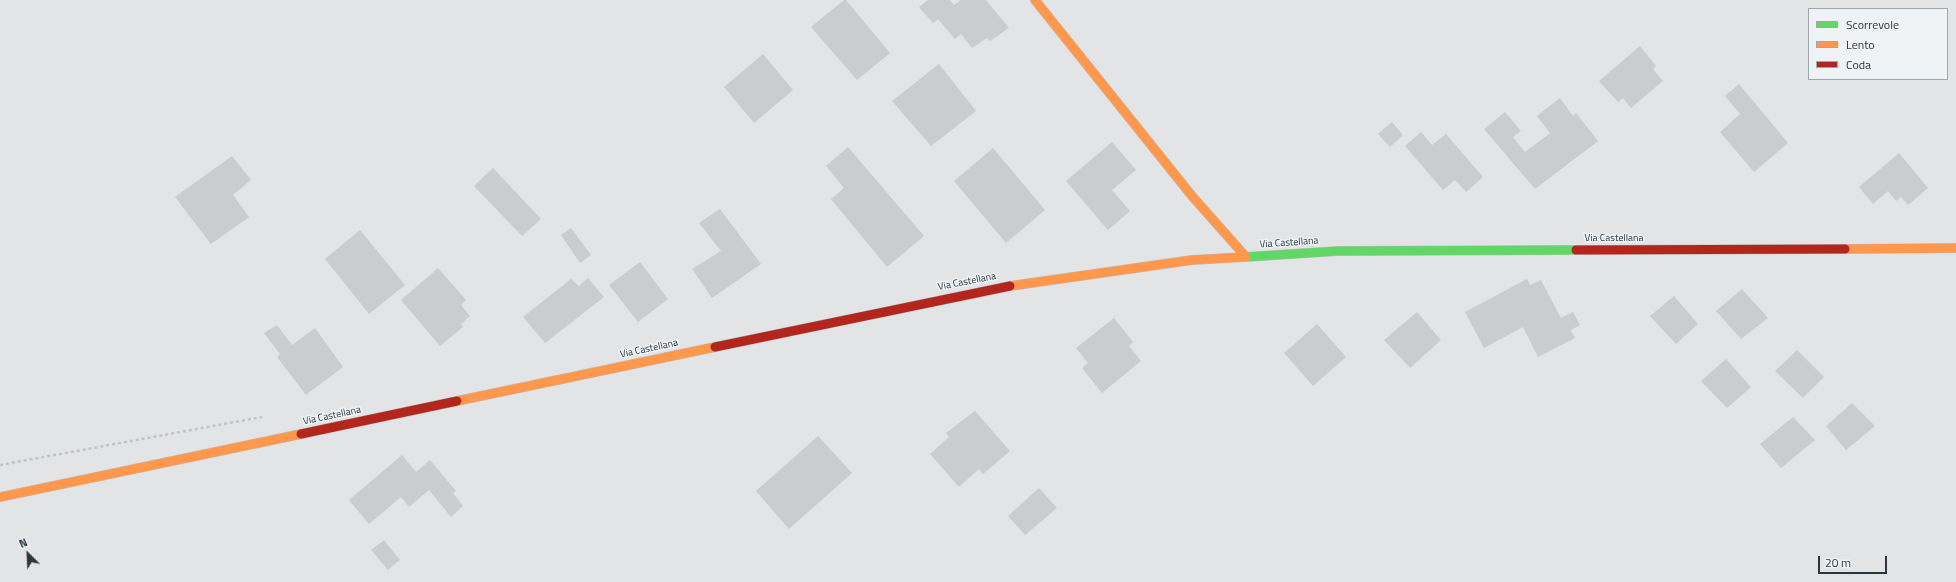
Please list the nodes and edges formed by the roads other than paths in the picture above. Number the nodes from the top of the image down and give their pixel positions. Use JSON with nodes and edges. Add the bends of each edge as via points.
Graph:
{"nodes":[{"id":1,"x":1035,"y":0,"type":"edge"},
{"id":2,"x":1956,"y":248,"type":"edge"},
{"id":3,"x":1246,"y":257,"type":"junction"},
{"id":4,"x":0,"y":497,"type":"edge"}],
"edges":[{"from":1,"to":3,"type":"street","via":[[1192,196]]},
{"from":2,"to":3,"type":"street","name":"Via Castellana","via":[[1338,251]]},
{"from":3,"to":4,"type":"street","name":"Via Castellana","via":[[1192,260],[994,288]]}]}
